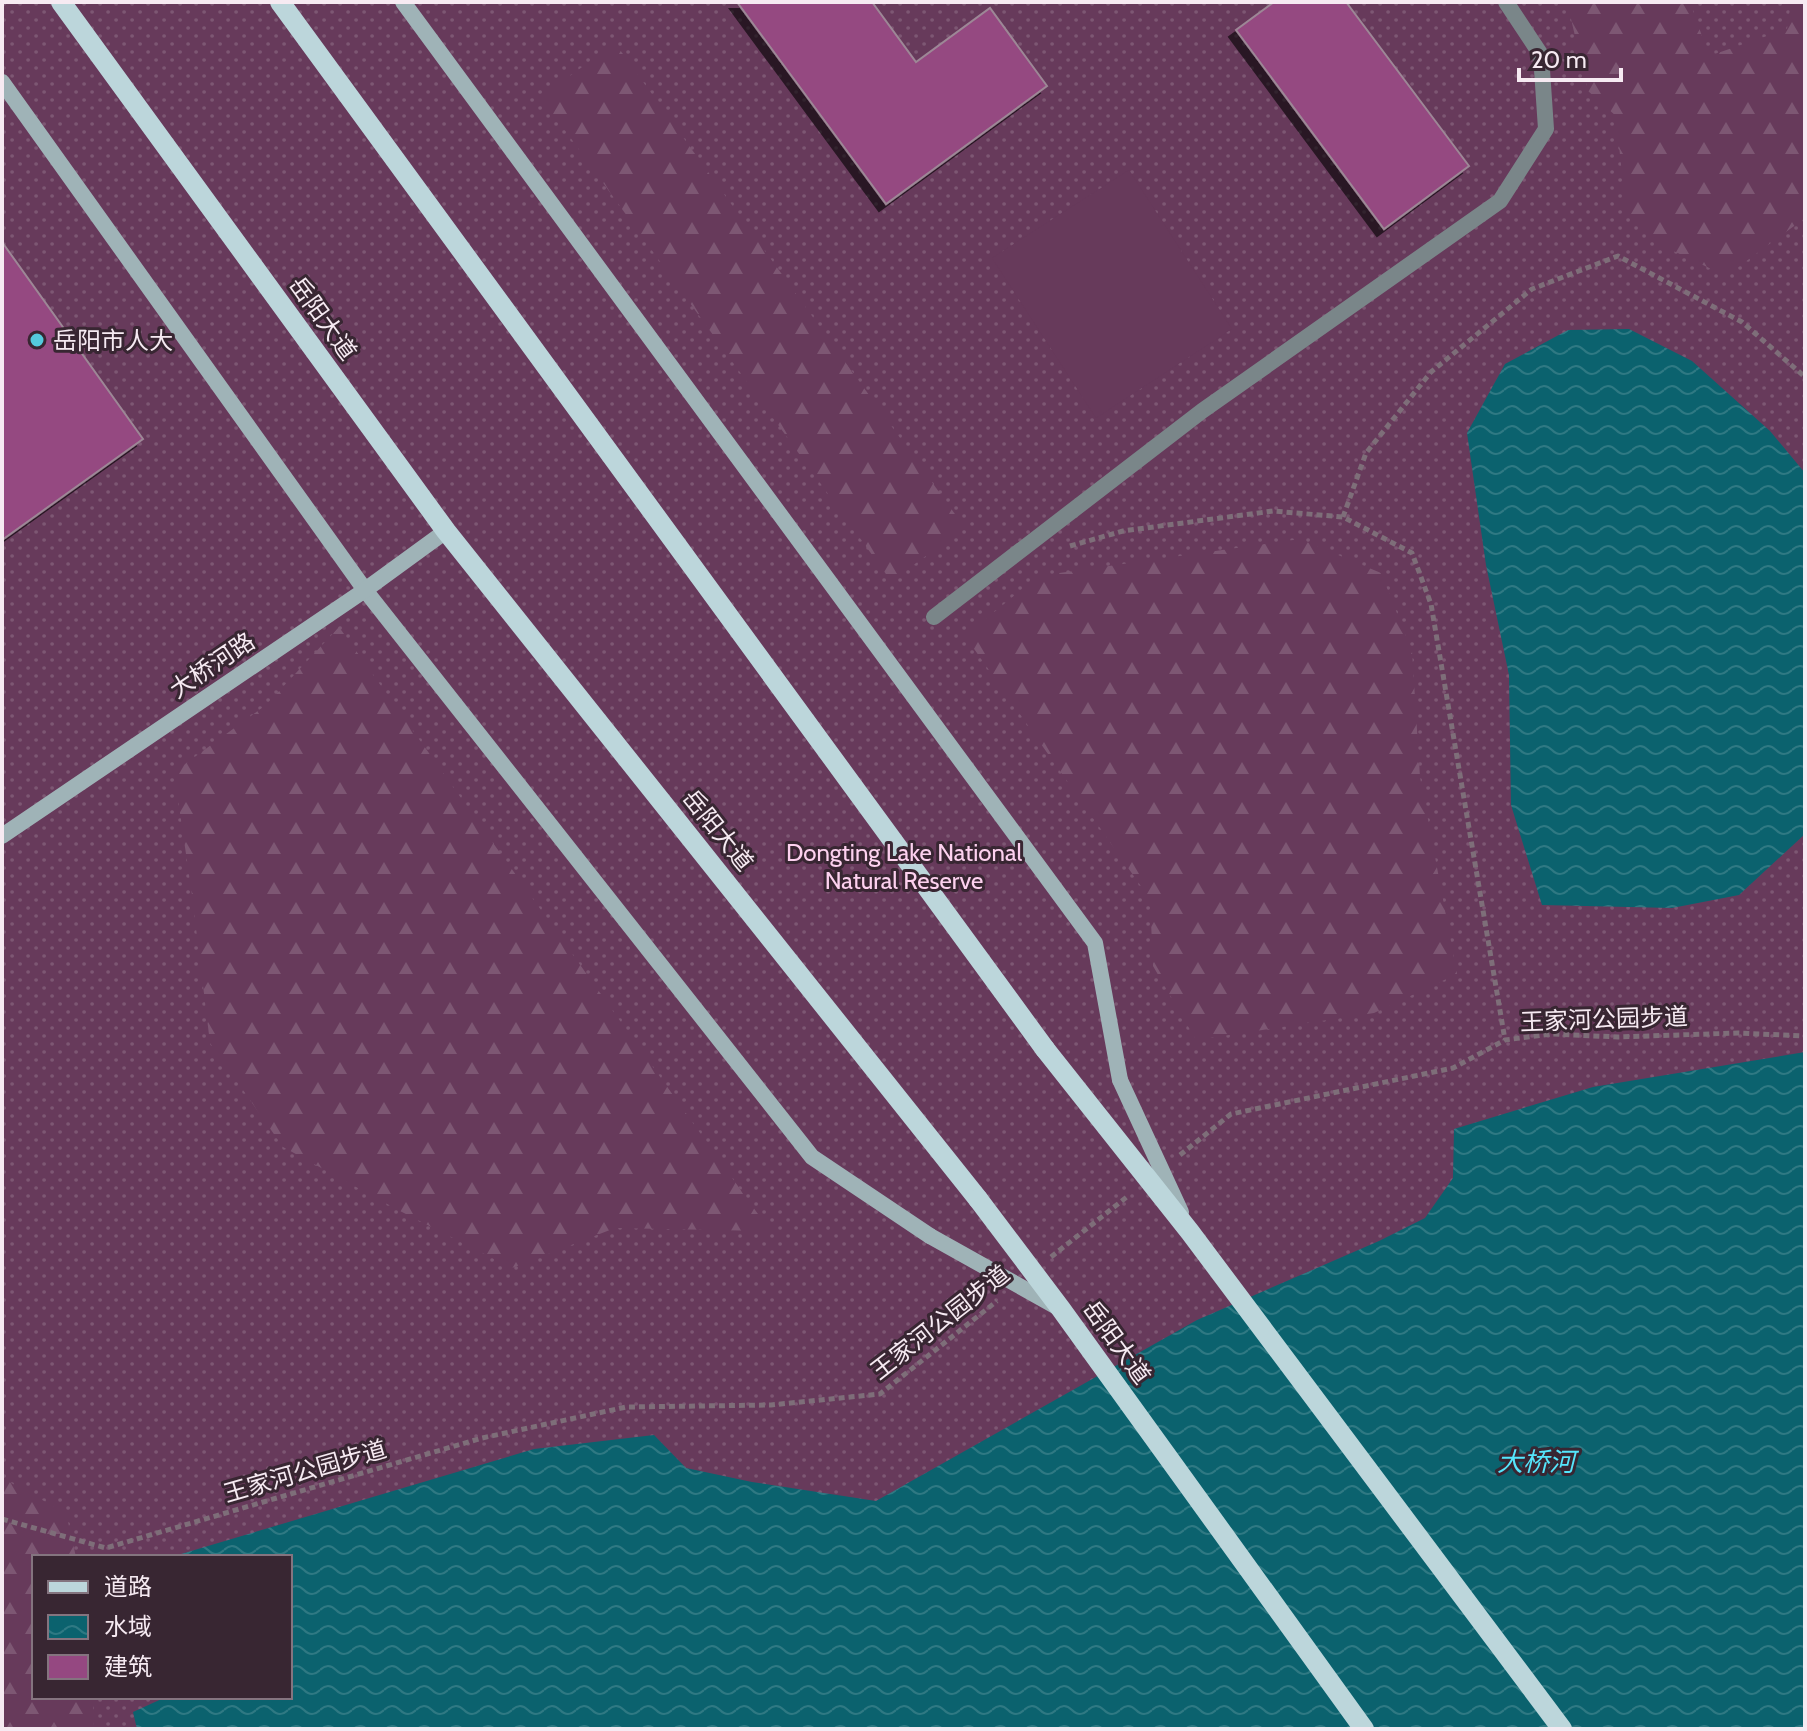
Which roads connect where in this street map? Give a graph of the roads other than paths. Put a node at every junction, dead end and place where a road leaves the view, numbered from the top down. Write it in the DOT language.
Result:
graph roads {
  1 [pos="61,2"];
  2 [pos="280,2"];
  3 [pos="403,2"];
  4 [pos="1506,2"];
  5 [pos="2,82"];
  6 [pos="446,531"];
  7 [pos="365,590"];
  8 [pos="934,617"];
  9 [pos="2,836"];
  10 [pos="1190,1232"];
  11 [pos="1061,1309"];
  12 [pos="1364,1729"];
  13 [pos="1562,1729"];
  1 -- 6 [label="main road, 岳阳大道"];
  2 -- 10 [label="main road, bridge"];
  3 -- 10 [label="main road, bridge"];
  4 -- 8 [label="street"];
  5 -- 7 [label="main road"];
  6 -- 7 [label="main road, 大桥河路"];
  6 -- 11 [label="main road, 岳阳大道, bridge"];
  7 -- 9 [label="main road, 大桥河路"];
  7 -- 11 [label="main road, bridge"];
  10 -- 13 [label="main road, bridge"];
  11 -- 12 [label="main road, 岳阳大道, bridge"];
}
